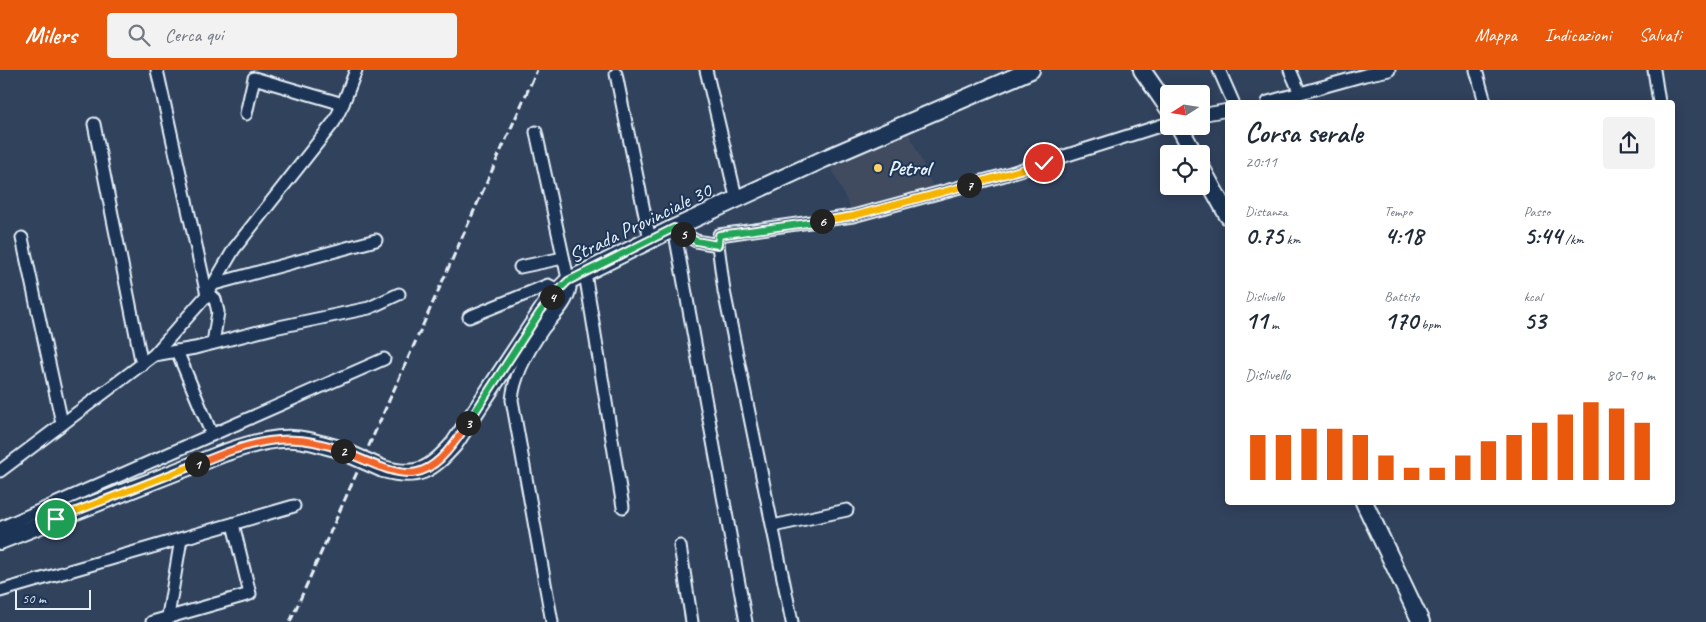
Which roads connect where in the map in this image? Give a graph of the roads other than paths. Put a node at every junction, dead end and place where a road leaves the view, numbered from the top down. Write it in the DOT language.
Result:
graph roads {
  1 [pos="157,70"];
  2 [pos="356,70"];
  3 [pos="706,70"];
  4 [pos="1031,70"];
  5 [pos="1142,70"];
  6 [pos="1219,70"];
  7 [pos="1290,70"];
  8 [pos="1389,70"];
  9 [pos="1476,70"];
  10 [pos="1654,70"];
  11 [pos="1364,73"];
  12 [pos="616,74"];
  13 [pos="1300,93"];
  14 [pos="1160,96"];
  15 [pos="1232,100"];
  16 [pos="1275,100"];
  17 [pos="1484,100"];
  18 [pos="1659,100"];
  19 [pos="343,104"];
  20 [pos="1225,111"];
  21 [pos="1210,113"];
  22 [pos="246,114"];
  23 [pos="94,124"];
  24 [pos="1160,126"];
  25 [pos="536,132"];
  26 [pos="1210,183"];
  27 [pos="737,201"];
  28 [pos="1225,211"];
  29 [pos="674,228"];
  30 [pos="22,238"];
  31 [pos="376,240"];
  32 [pos="650,240"];
  33 [pos="718,245"];
  34 [pos="564,258"];
  35 [pos="520,267"];
  36 [pos="585,273"];
  37 [pos="214,284"];
  38 [pos="563,286"];
  39 [pos="399,294"];
  40 [pos="207,295"];
  41 [pos="470,317"];
  42 [pos="213,343"];
  43 [pos="177,351"];
  44 [pos="154,355"];
  45 [pos="384,359"];
  46 [pos="142,365"];
  47 [pos="62,423"];
  48 [pos="212,435"];
  49 [pos="0,471"];
  50 [pos="1365,505"];
  51 [pos="294,506"];
  52 [pos="623,507"];
  53 [pos="847,510"];
  54 [pos="233,524"];
  55 [pos="774,526"];
  56 [pos="0,528"];
  57 [pos="182,539"];
  58 [pos="0,541"];
  59 [pos="680,546"];
  60 [pos="0,591"];
  61 [pos="168,620"];
  62 [pos="152,622"];
  63 [pos="552,622"];
  64 [pos="692,622"];
  65 [pos="746,622"];
  66 [pos="792,622"];
  67 [pos="1421,622"];
  1 -- 40 [label="street"];
  2 -- 19 [label="street"];
  3 -- 27 [label="street"];
  4 -- 27 [label="street, Strada Provinciale 30"];
  5 -- 14 [label="street"];
  6 -- 15 [label="street"];
  7 -- 13 [label="street"];
  8 -- 11 [label="street"];
  9 -- 17 [label="street"];
  10 -- 18 [label="street"];
  11 -- 13 [label="street"];
  12 -- 32 [label="street"];
  13 -- 16 [label="street"];
  19 -- 22 [label="street"];
  19 -- 37 [label="street"];
  20 -- 21 [label="street"];
  23 -- 46 [label="street"];
  24 -- 33 [label="street"];
  25 -- 34 [label="street"];
  26 -- 28 [label="street"];
  27 -- 29 [label="street, Strada Provinciale 30"];
  29 -- 32 [label="street, Strada Provinciale 30"];
  29 -- 33 [label="street"];
  29 -- 65 [label="street"];
  30 -- 47 [label="street"];
  31 -- 37 [label="street"];
  32 -- 36 [label="street, Strada Provinciale 30"];
  33 -- 55 [label="street"];
  34 -- 35 [label="street"];
  34 -- 38 [label="street"];
  36 -- 38 [label="street, Strada Provinciale 30"];
  36 -- 52 [label="street"];
  37 -- 40 [label="street"];
  38 -- 41 [label="street"];
  38 -- 58 [label="street, Strada Provinciale 30, bridge"];
  38 -- 63 [label="street"];
  39 -- 42 [label="street"];
  40 -- 42 [label="street"];
  40 -- 44 [label="street"];
  42 -- 43 [label="street"];
  43 -- 44 [label="street"];
  43 -- 48 [label="street"];
  44 -- 46 [label="street"];
  45 -- 48 [label="street"];
  46 -- 47 [label="street"];
  47 -- 49 [label="street"];
  48 -- 56 [label="street"];
  50 -- 67 [label="street"];
  51 -- 54 [label="street"];
  53 -- 55 [label="street"];
  54 -- 57 [label="street"];
  54 -- 61 [label="street"];
  55 -- 66 [label="street"];
  57 -- 60 [label="street"];
  57 -- 61 [label="street"];
  59 -- 64 [label="street"];
  61 -- 62 [label="street"];
}
